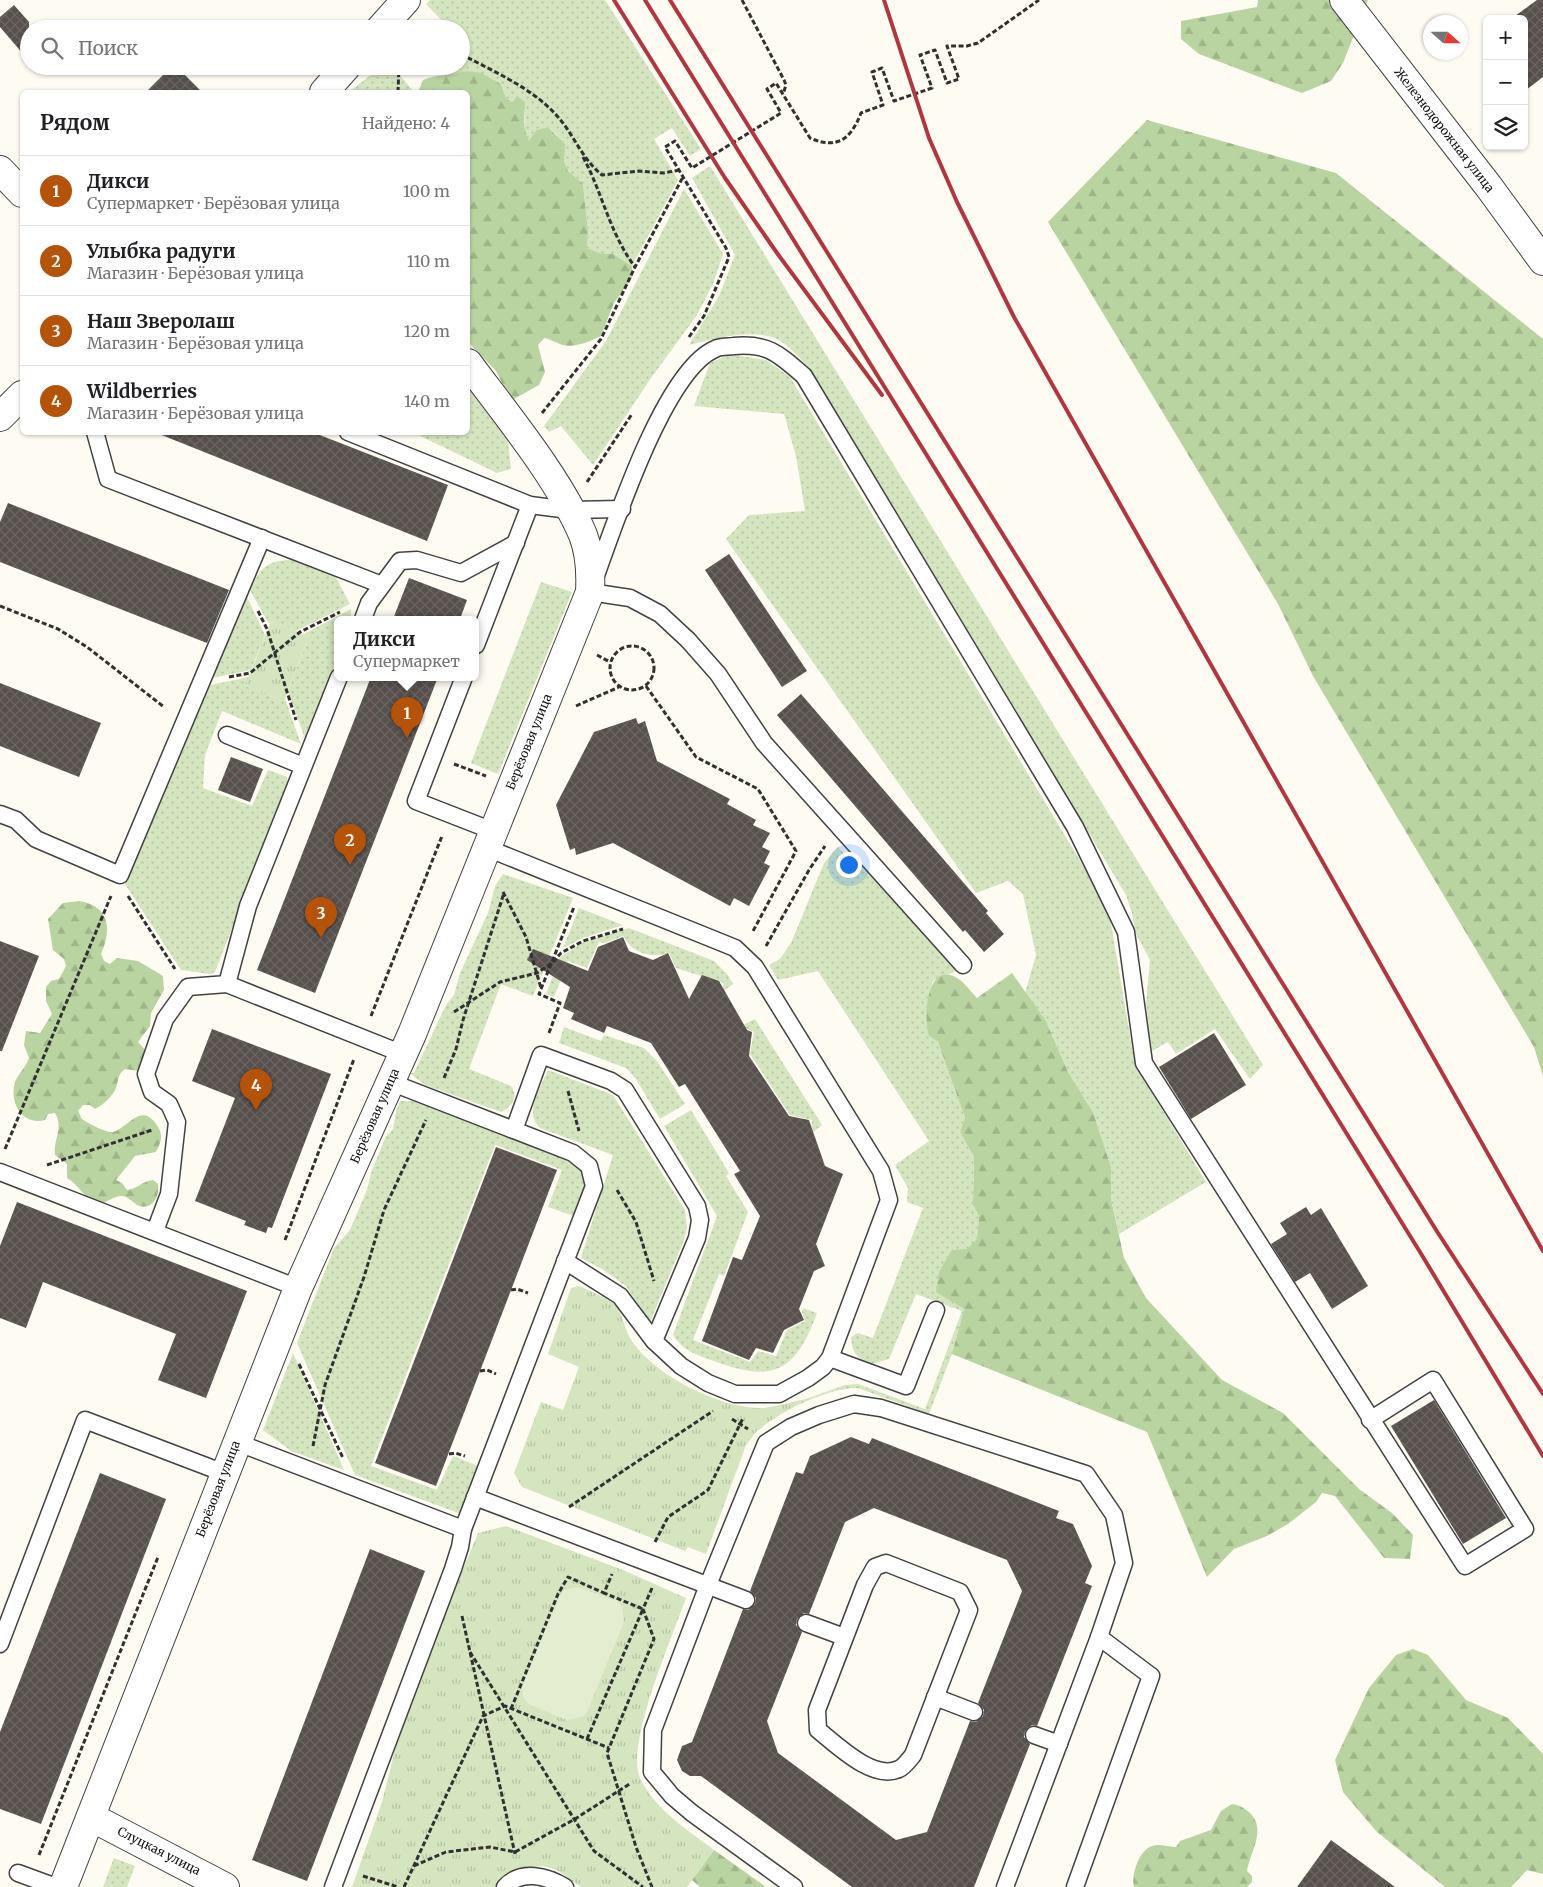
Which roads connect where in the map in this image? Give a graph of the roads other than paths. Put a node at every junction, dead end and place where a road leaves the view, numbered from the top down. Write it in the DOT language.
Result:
graph roads {
  1 [pos="406,0"];
  2 [pos="1344,0"];
  3 [pos="388,20"];
  4 [pos="339,75"];
  5 [pos="326,90"];
  6 [pos="0,170"];
  7 [pos="20,191"];
  8 [pos="1543,261"];
  9 [pos="470,366"];
  10 [pos="20,397"];
  11 [pos="0,417"];
  12 [pos="96,435"];
  13 [pos="356,435"];
  14 [pos="530,504"];
  15 [pos="622,509"];
  16 [pos="569,510"];
  17 [pos="262,538"];
  18 [pos="516,542"];
  19 [pos="382,585"];
  20 [pos="590,592"];
  21 [pos="363,616"];
  22 [pos="479,637"];
  23 [pos="337,681"];
  24 [pos="462,681"];
  25 [pos="227,735"];
  26 [pos="306,760"];
  27 [pos="0,814"];
  28 [pos="494,845"];
  29 [pos="963,965"];
  30 [pos="227,984"];
  31 [pos="403,1054"];
  32 [pos="390,1082"];
  33 [pos="514,1130"];
  34 [pos="6,1174"];
  35 [pos="155,1231"];
  36 [pos="565,1261"];
  37 [pos="298,1288"];
  38 [pos="936,1310"];
  39 [pos="654,1341"];
  40 [pos="830,1358"];
  41 [pos="1370,1420"];
  42 [pos="236,1442"];
  43 [pos="224,1473"];
  44 [pos="476,1496"];
  45 [pos="463,1528"];
  46 [pos="708,1584"];
  47 [pos="746,1600"];
  48 [pos="806,1623"];
  49 [pos="844,1637"];
  50 [pos="1099,1638"];
  51 [pos="0,1644"];
  52 [pos="935,1697"];
  53 [pos="974,1712"];
  54 [pos="1034,1735"];
  55 [pos="1059,1744"];
  56 [pos="91,1817"];
  57 [pos="18,1873"];
  58 [pos="56,1887"];
  59 [pos="63,1887"];
  60 [pos="225,1887"];
  61 [pos="333,1887"];
  62 [pos="505,1887"];
  63 [pos="565,1887"];
  64 [pos="794,1887"];
  65 [pos="1005,1887"];
  66 [pos="1075,1887"];
  1 -- 3 [label="street"];
  2 -- 8 [label="street, Железнодорожная улица"];
  4 -- 5 [label="street"];
  6 -- 7 [label="street"];
  9 -- 16 [label="street, Берёзовая улица"];
  10 -- 11 [label="street"];
  12 -- 17 [label="lane"];
  13 -- 14 [label="lane"];
  14 -- 16 [label="lane"];
  14 -- 18 [label="lane"];
  15 -- 16 [label="lane"];
  15 -- 20 [label="lane"];
  15 -- 41 [label="lane"];
  16 -- 20 [label="street, Берёзовая улица"];
  17 -- 19 [label="lane"];
  17 -- 27 [label="lane"];
  18 -- 19 [label="lane"];
  18 -- 22 [label="lane"];
  19 -- 21 [label="lane"];
  20 -- 28 [label="street, Берёзовая улица"];
  20 -- 29 [label="lane"];
  23 -- 26 [label="lane"];
  24 -- 28 [label="lane"];
  25 -- 26 [label="lane"];
  26 -- 30 [label="lane"];
  28 -- 31 [label="street, Берёзовая улица"];
  28 -- 40 [label="lane"];
  30 -- 31 [label="lane"];
  30 -- 35 [label="lane"];
  31 -- 32 [label="street, Берёзовая улица"];
  32 -- 33 [label="lane"];
  32 -- 37 [label="street, Берёзовая улица"];
  33 -- 36 [label="lane"];
  33 -- 39 [label="lane"];
  34 -- 35 [label="lane"];
  35 -- 37 [label="lane"];
  36 -- 39 [label="lane"];
  36 -- 44 [label="lane"];
  37 -- 42 [label="street, Берёзовая улица"];
  38 -- 40 [label="lane"];
  39 -- 40 [label="lane"];
  41 -- 41 [label="lane"];
  42 -- 43 [label="street, Берёзовая улица"];
  42 -- 45 [label="lane"];
  43 -- 51 [label="lane"];
  43 -- 56 [label="street, Берёзовая улица"];
  44 -- 45 [label="lane"];
  44 -- 46 [label="lane"];
  45 -- 61 [label="lane"];
  46 -- 47 [label="lane"];
  46 -- 50 [label="lane"];
  46 -- 64 [label="lane"];
  48 -- 49 [label="lane"];
  49 -- 52 [label="lane"];
  49 -- 52 [label="lane"];
  50 -- 55 [label="lane"];
  50 -- 66 [label="lane"];
  52 -- 53 [label="lane"];
  54 -- 55 [label="lane"];
  55 -- 65 [label="lane"];
  56 -- 59 [label="street, Берёзовая улица"];
  56 -- 60 [label="street, Слуцкая улица"];
  57 -- 58 [label="lane"];
  62 -- 63 [label="lane"];
}
